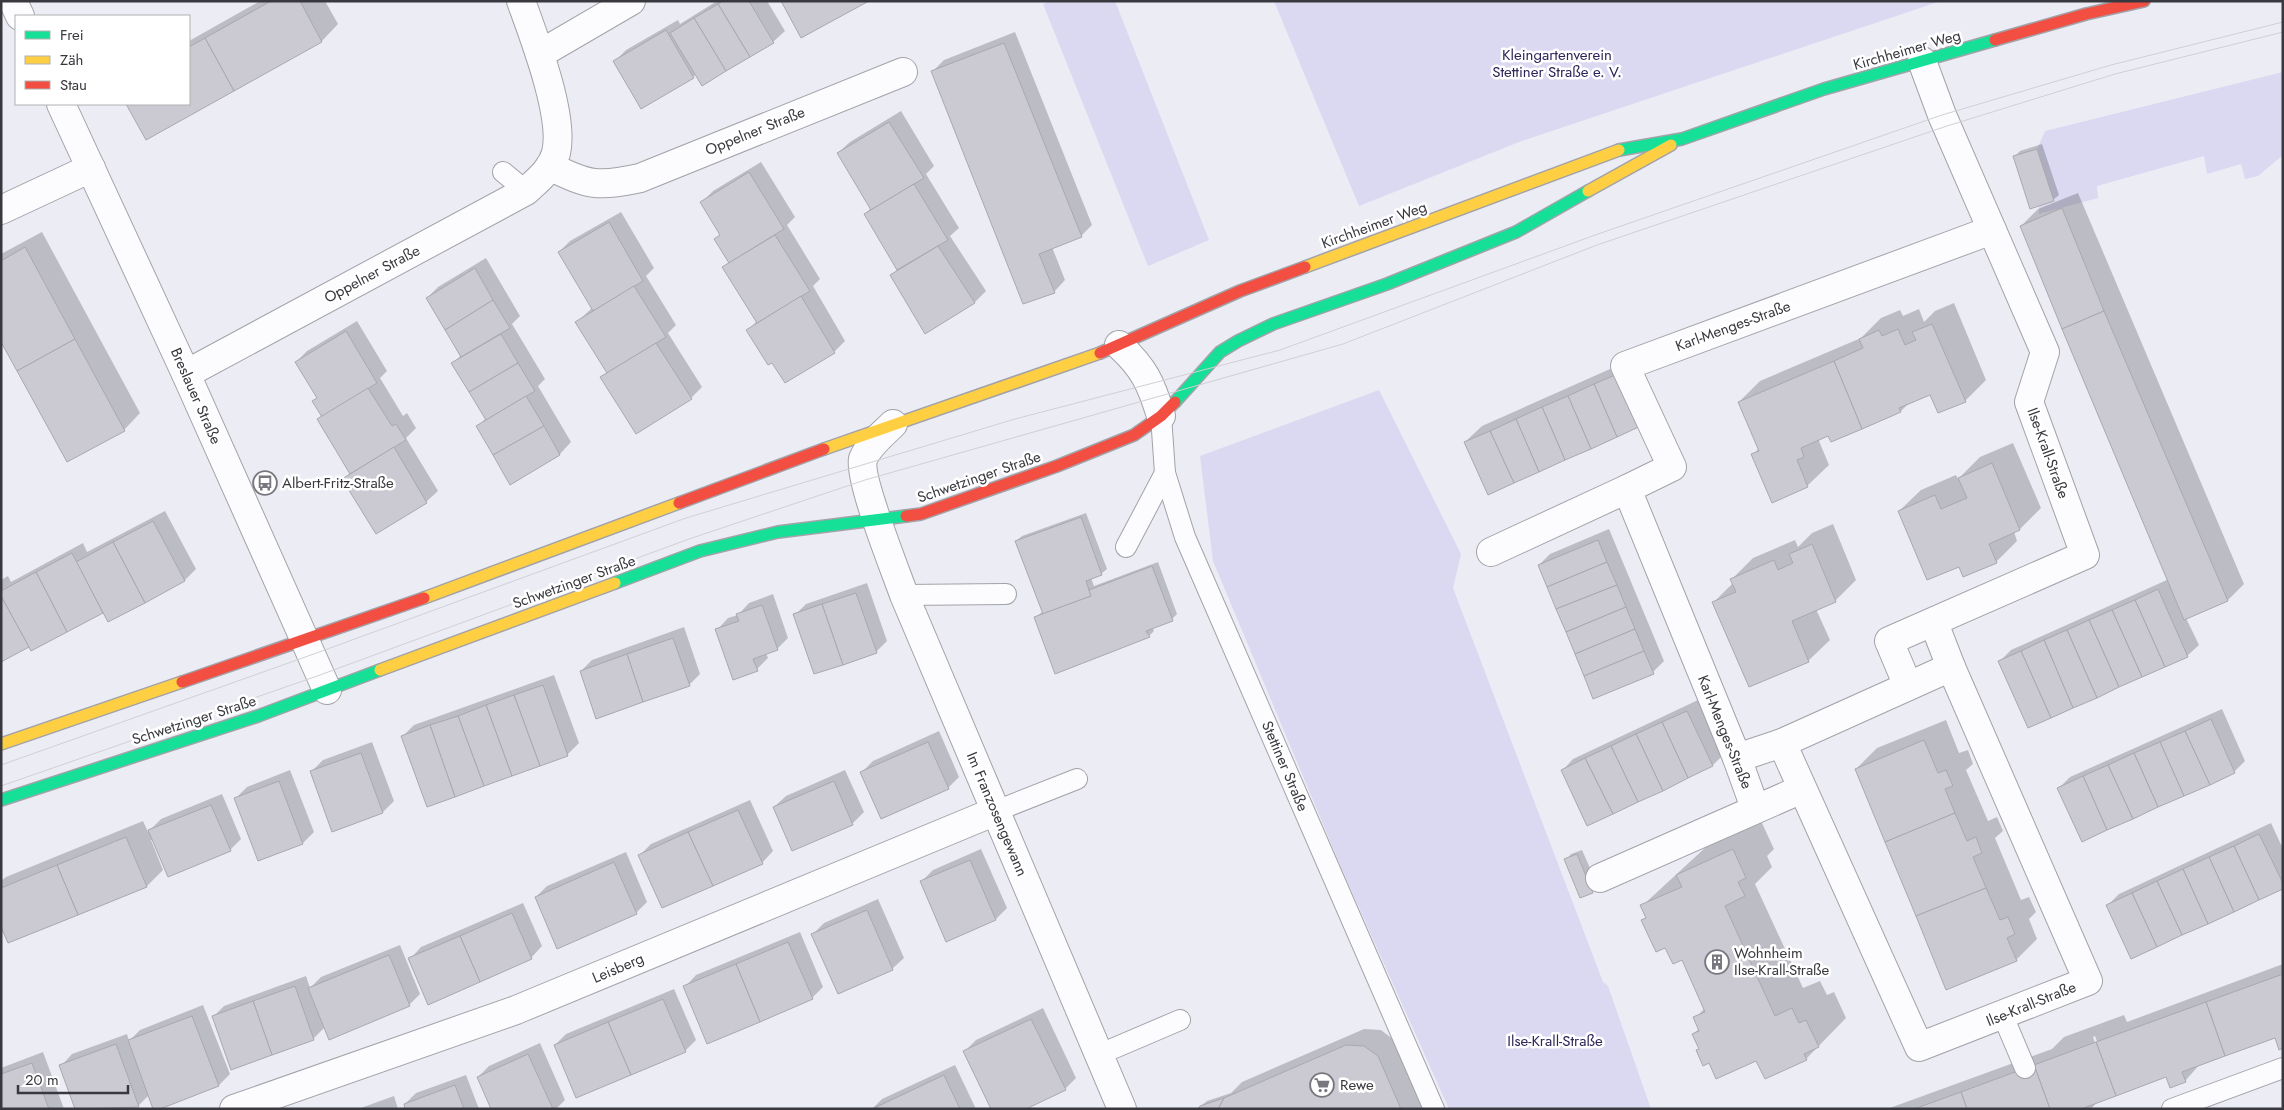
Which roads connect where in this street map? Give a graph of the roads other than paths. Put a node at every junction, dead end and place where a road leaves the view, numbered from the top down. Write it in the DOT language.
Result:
graph roads {
  1 [pos="13,1"];
  2 [pos="521,1"];
  3 [pos="631,1"];
  4 [pos="2144,1"];
  5 [pos="2083,8"];
  6 [pos="20,15"];
  7 [pos="540,54"];
  8 [pos="1922,61"];
  9 [pos="903,72"];
  10 [pos="60,105"];
  11 [pos="1682,138"];
  12 [pos="550,166"];
  13 [pos="91,168"];
  14 [pos="503,172"];
  15 [pos="526,191"];
  16 [pos="1,210"];
  17 [pos="1992,230"];
  18 [pos="1119,345"];
  19 [pos="186,374"];
  20 [pos="1161,416"];
  21 [pos="893,424"];
  22 [pos="1165,473"];
  23 [pos="1627,489"];
  24 [pos="876,518"];
  25 [pos="1126,547"];
  26 [pos="1491,552"];
  27 [pos="1006,594"];
  28 [pos="904,595"];
  29 [pos="1934,622"];
  30 [pos="305,641"];
  31 [pos="1951,667"];
  32 [pos="1908,686"];
  33 [pos="327,690"];
  34 [pos="1782,742"];
  35 [pos="1,744"];
  36 [pos="1737,758"];
  37 [pos="1077,779"];
  38 [pos="1802,789"];
  39 [pos="1,800"];
  40 [pos="1755,808"];
  41 [pos="996,811"];
  42 [pos="1600,878"];
  43 [pos="2003,1016"];
  44 [pos="1180,1020"];
  45 [pos="1098,1055"];
  46 [pos="2025,1068"];
  47 [pos="2283,1068"];
  48 [pos="234,1109"];
  49 [pos="1122,1109"];
  50 [pos="1434,1109"];
  51 [pos="2172,1109"];
  1 -- 6 [label="street"];
  2 -- 7 [label="street, Oppelner Straße"];
  3 -- 7 [label="street"];
  4 -- 5 [label="street, Kirchheimer Weg"];
  5 -- 8 [label="street, Kirchheimer Weg"];
  7 -- 12 [label="street, Oppelner Straße"];
  8 -- 11 [label="street, Kirchheimer Weg"];
  8 -- 17 [label="street, Ilse-Krall-Straße"];
  9 -- 12 [label="street, Oppelner Straße"];
  10 -- 13 [label="street, Breslauer Straße"];
  11 -- 18 [label="street, Kirchheimer Weg"];
  11 -- 20 [label="street, Kirchheimer Weg"];
  12 -- 15 [label="street, Oppelner Straße"];
  13 -- 16 [label="street"];
  13 -- 19 [label="street, Breslauer Straße"];
  14 -- 15 [label="lane"];
  15 -- 19 [label="street, Oppelner Straße"];
  17 -- 23 [label="street, Karl-Menges-Straße"];
  17 -- 29 [label="street, Ilse-Krall-Straße"];
  18 -- 20 [label="street"];
  18 -- 21 [label="street, Kirchheimer Weg"];
  19 -- 30 [label="street, Breslauer Straße"];
  20 -- 22 [label="lane, Stettiner Straße"];
  20 -- 24 [label="street, Schwetzinger Straße"];
  21 -- 24 [label="street, Im Franzosengewann"];
  21 -- 30 [label="street"];
  22 -- 25 [label="lane"];
  22 -- 50 [label="lane, Stettiner Straße"];
  23 -- 26 [label="street, Karl-Menges-Straße"];
  23 -- 36 [label="street, Karl-Menges-Straße"];
  24 -- 28 [label="street, Im Franzosengewann"];
  24 -- 33 [label="street, Schwetzinger Straße"];
  27 -- 28 [label="lane"];
  28 -- 41 [label="street, Im Franzosengewann"];
  29 -- 31 [label="street, Ilse-Krall-Straße"];
  29 -- 32 [label="street, Ilse-Krall-Straße"];
  30 -- 33 [label="street, Breslauer Straße"];
  30 -- 35 [label="street"];
  31 -- 32 [label="street"];
  31 -- 43 [label="street, Ilse-Krall-Straße"];
  32 -- 34 [label="street"];
  33 -- 39 [label="street, Schwetzinger Straße"];
  34 -- 36 [label="street"];
  34 -- 38 [label="street, Ilse-Krall-Straße"];
  36 -- 40 [label="street, Karl-Menges-Straße"];
  37 -- 41 [label="lane"];
  38 -- 40 [label="street"];
  38 -- 43 [label="street, Ilse-Krall-Straße"];
  40 -- 42 [label="street"];
  41 -- 45 [label="street, Im Franzosengewann"];
  41 -- 48 [label="street, Leisberg"];
  43 -- 46 [label="lane"];
  44 -- 45 [label="lane"];
  45 -- 49 [label="street, Im Franzosengewann"];
  47 -- 51 [label="lane"];
}
